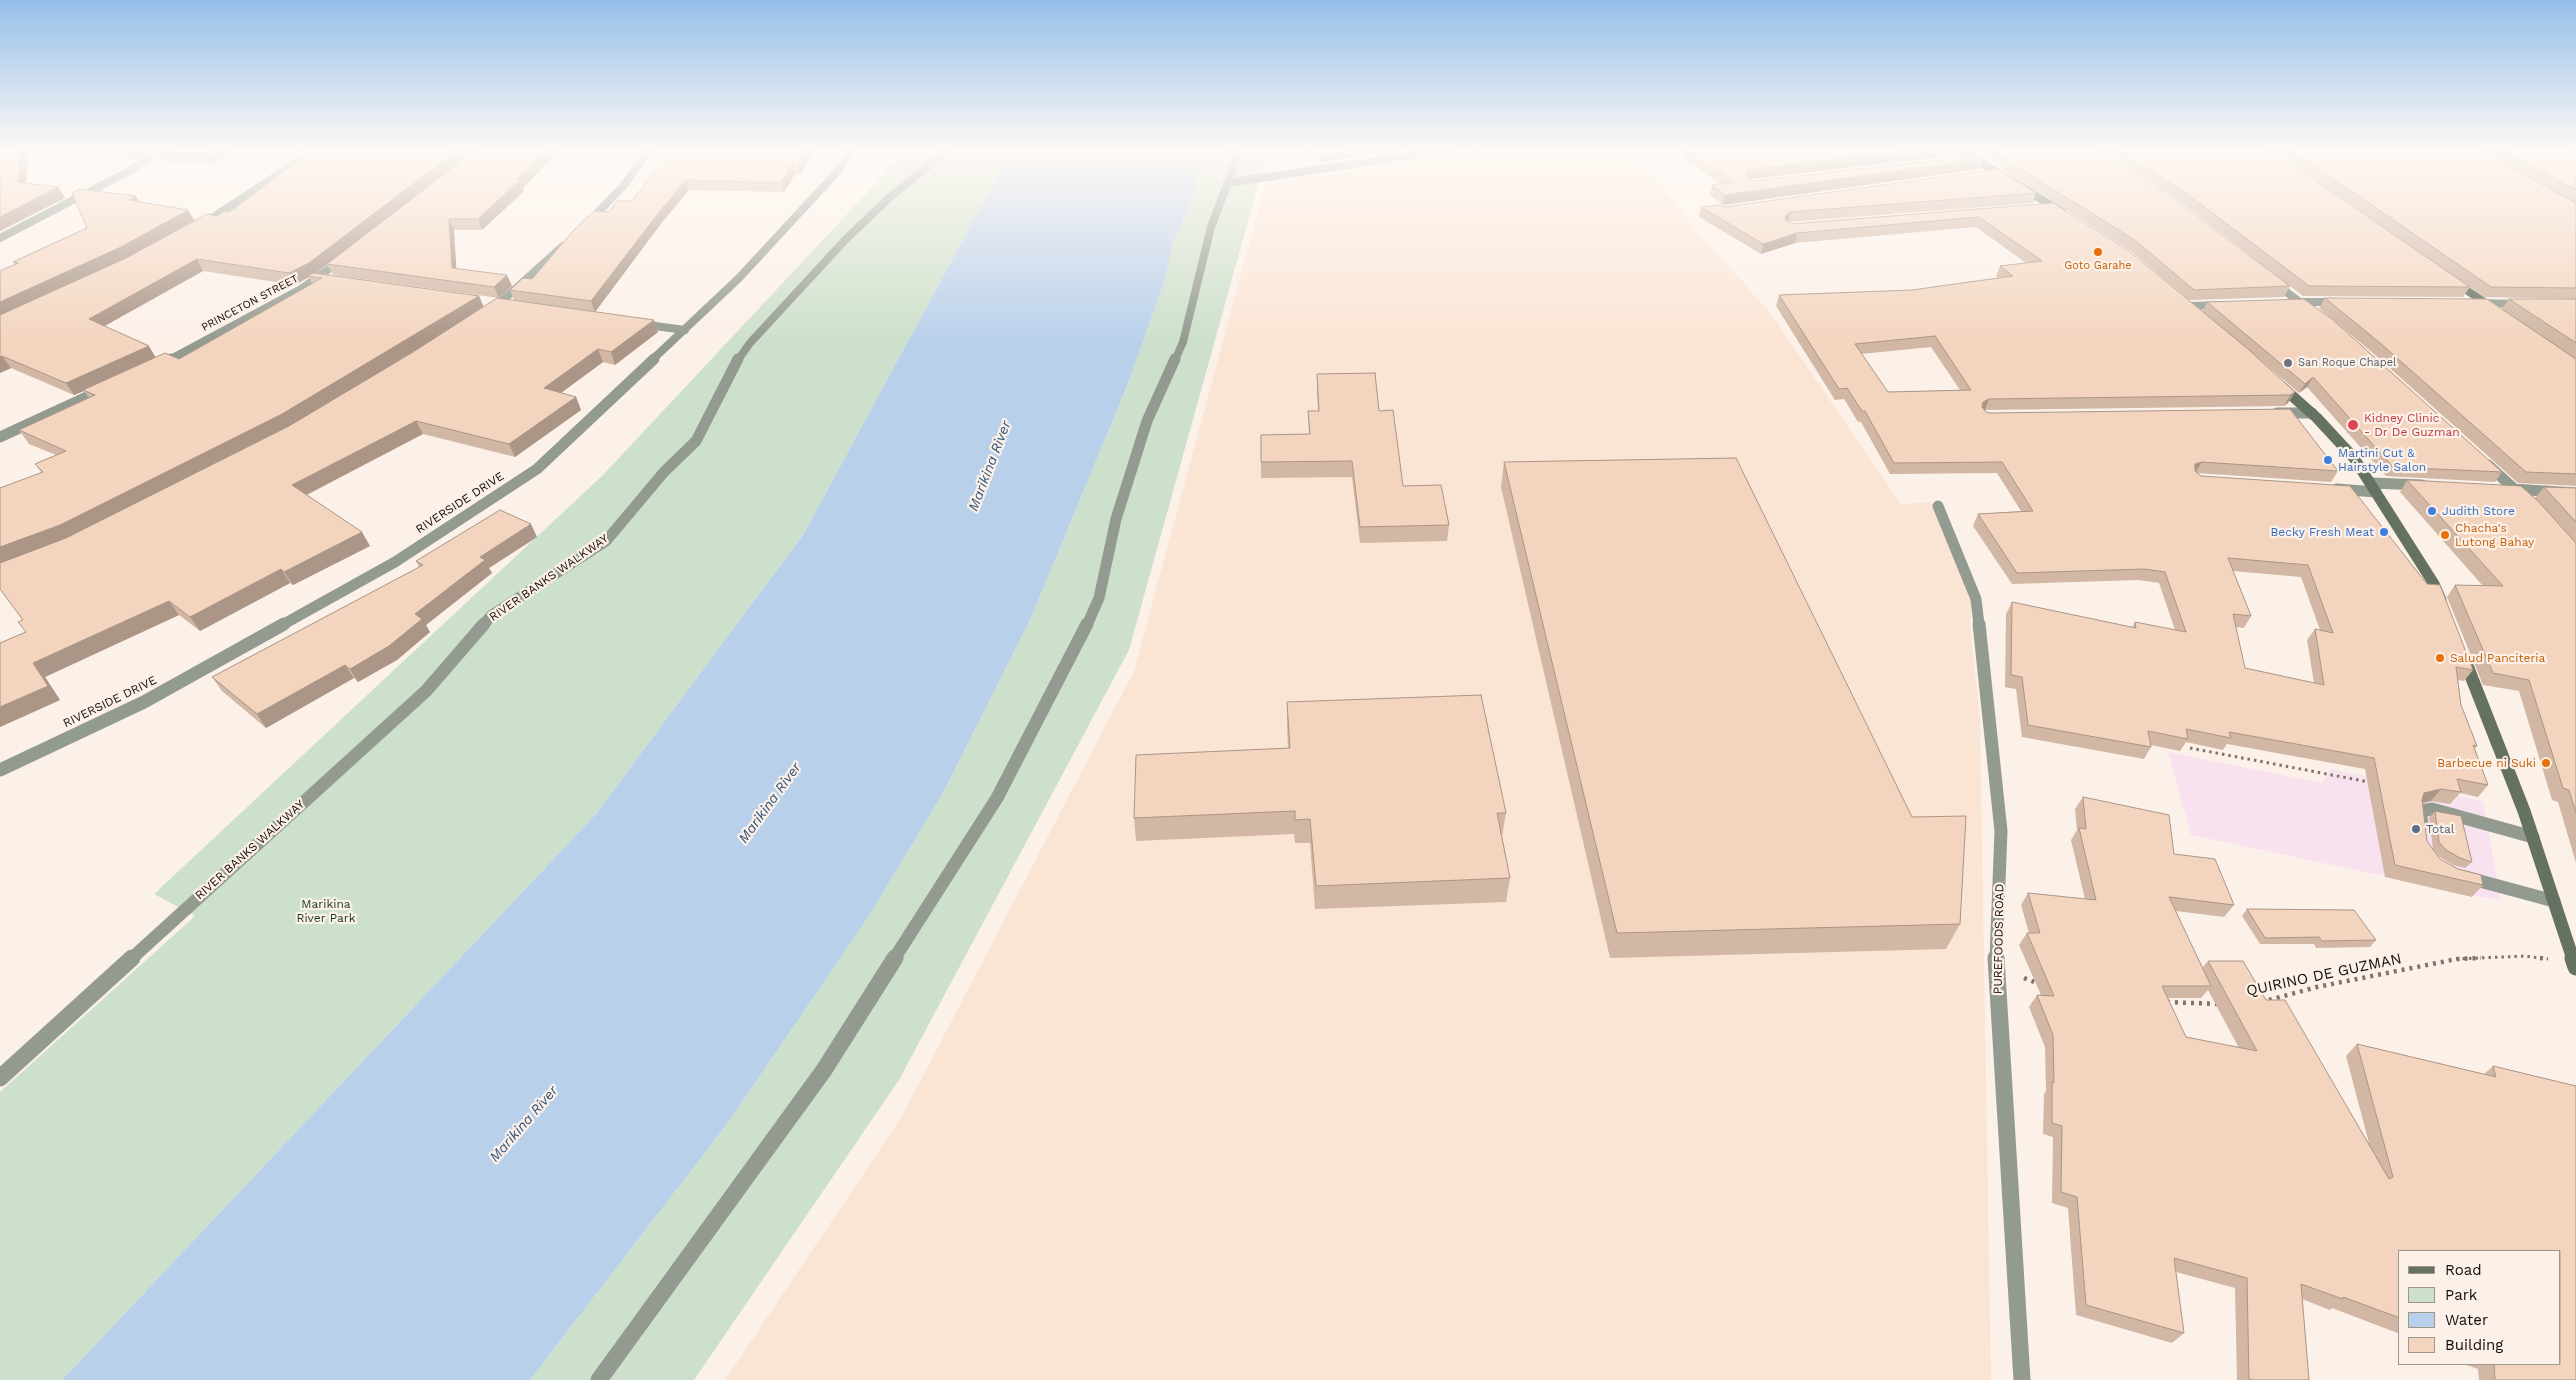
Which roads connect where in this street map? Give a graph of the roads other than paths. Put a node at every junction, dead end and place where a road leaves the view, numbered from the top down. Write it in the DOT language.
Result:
graph roads {
  1 [pos="48,213"];
  2 [pos="218,213"];
  3 [pos="596,213"];
  4 [pos="799,213"];
  5 [pos="873,213"];
  6 [pos="1216,213"];
  7 [pos="2064,213"];
  8 [pos="2070,218"];
  9 [pos="582,228"];
  10 [pos="192,230"];
  11 [pos="0,238"];
  12 [pos="568,241"];
  13 [pos="348,255"];
  14 [pos="2261,272"];
  15 [pos="2441,273"];
  16 [pos="481,302"];
  17 [pos="2301,302"];
  18 [pos="2349,302"];
  19 [pos="2285,303"];
  20 [pos="2466,303"];
  21 [pos="2486,303"];
  22 [pos="2531,304"];
  23 [pos="505,305"];
  24 [pos="2228,305"];
  25 [pos="2316,313"];
  26 [pos="2501,314"];
  27 [pos="483,315"];
  28 [pos="2203,318"];
  29 [pos="626,322"];
  30 [pos="685,330"];
  31 [pos="149,369"];
  32 [pos="2275,380"];
  33 [pos="114,385"];
  34 [pos="2312,413"];
  35 [pos="2264,414"];
  36 [pos="0,437"];
  37 [pos="2482,460"];
  38 [pos="2434,486"];
  39 [pos="2327,488"];
  40 [pos="2374,488"];
  41 [pos="2493,488"];
  42 [pos="2514,489"];
  43 [pos="2576,493"];
  44 [pos="2528,501"];
  45 [pos="1938,506"];
  46 [pos="2445,612"];
  47 [pos="2459,648"];
  48 [pos="0,770"];
  49 [pos="2423,835"];
  50 [pos="2533,837"];
  51 [pos="2450,873"];
  52 [pos="2554,901"];
  53 [pos="2575,964"];
  54 [pos="0,1078"];
  55 [pos="599,1380"];
  56 [pos="2022,1380"];
  1 -- 11 [label="street"];
  2 -- 10 [label="street"];
  3 -- 9 [label="street"];
  4 -- 30 [label="street, RIVERSIDE DRIVE"];
  5 -- 54 [label="street, RIVER BANKS WALKWAY"];
  6 -- 55 [label="street"];
  7 -- 8 [label="street"];
  12 -- 23 [label="street"];
  13 -- 31 [label="street, PRINCETON STREET"];
  14 -- 17 [label="street"];
  15 -- 21 [label="street"];
  16 -- 23 [label="street"];
  17 -- 18 [label="street"];
  17 -- 19 [label="street"];
  17 -- 25 [label="street"];
  20 -- 21 [label="street"];
  21 -- 22 [label="street"];
  21 -- 26 [label="street"];
  23 -- 27 [label="street"];
  24 -- 28 [label="street"];
  29 -- 30 [label="street"];
  30 -- 48 [label="street, RIVERSIDE DRIVE"];
  32 -- 34 [label="street"];
  33 -- 36 [label="street"];
  34 -- 35 [label="street"];
  34 -- 40 [label="street"];
  37 -- 42 [label="street"];
  38 -- 40 [label="street"];
  39 -- 40 [label="street"];
  40 -- 46 [label="street"];
  41 -- 42 [label="street"];
  42 -- 43 [label="street"];
  42 -- 44 [label="street"];
  45 -- 56 [label="street, PUREFOODS ROAD"];
  47 -- 50 [label="street"];
  49 -- 50 [label="street"];
  50 -- 52 [label="street"];
  51 -- 52 [label="street"];
  52 -- 53 [label="street"];
}
